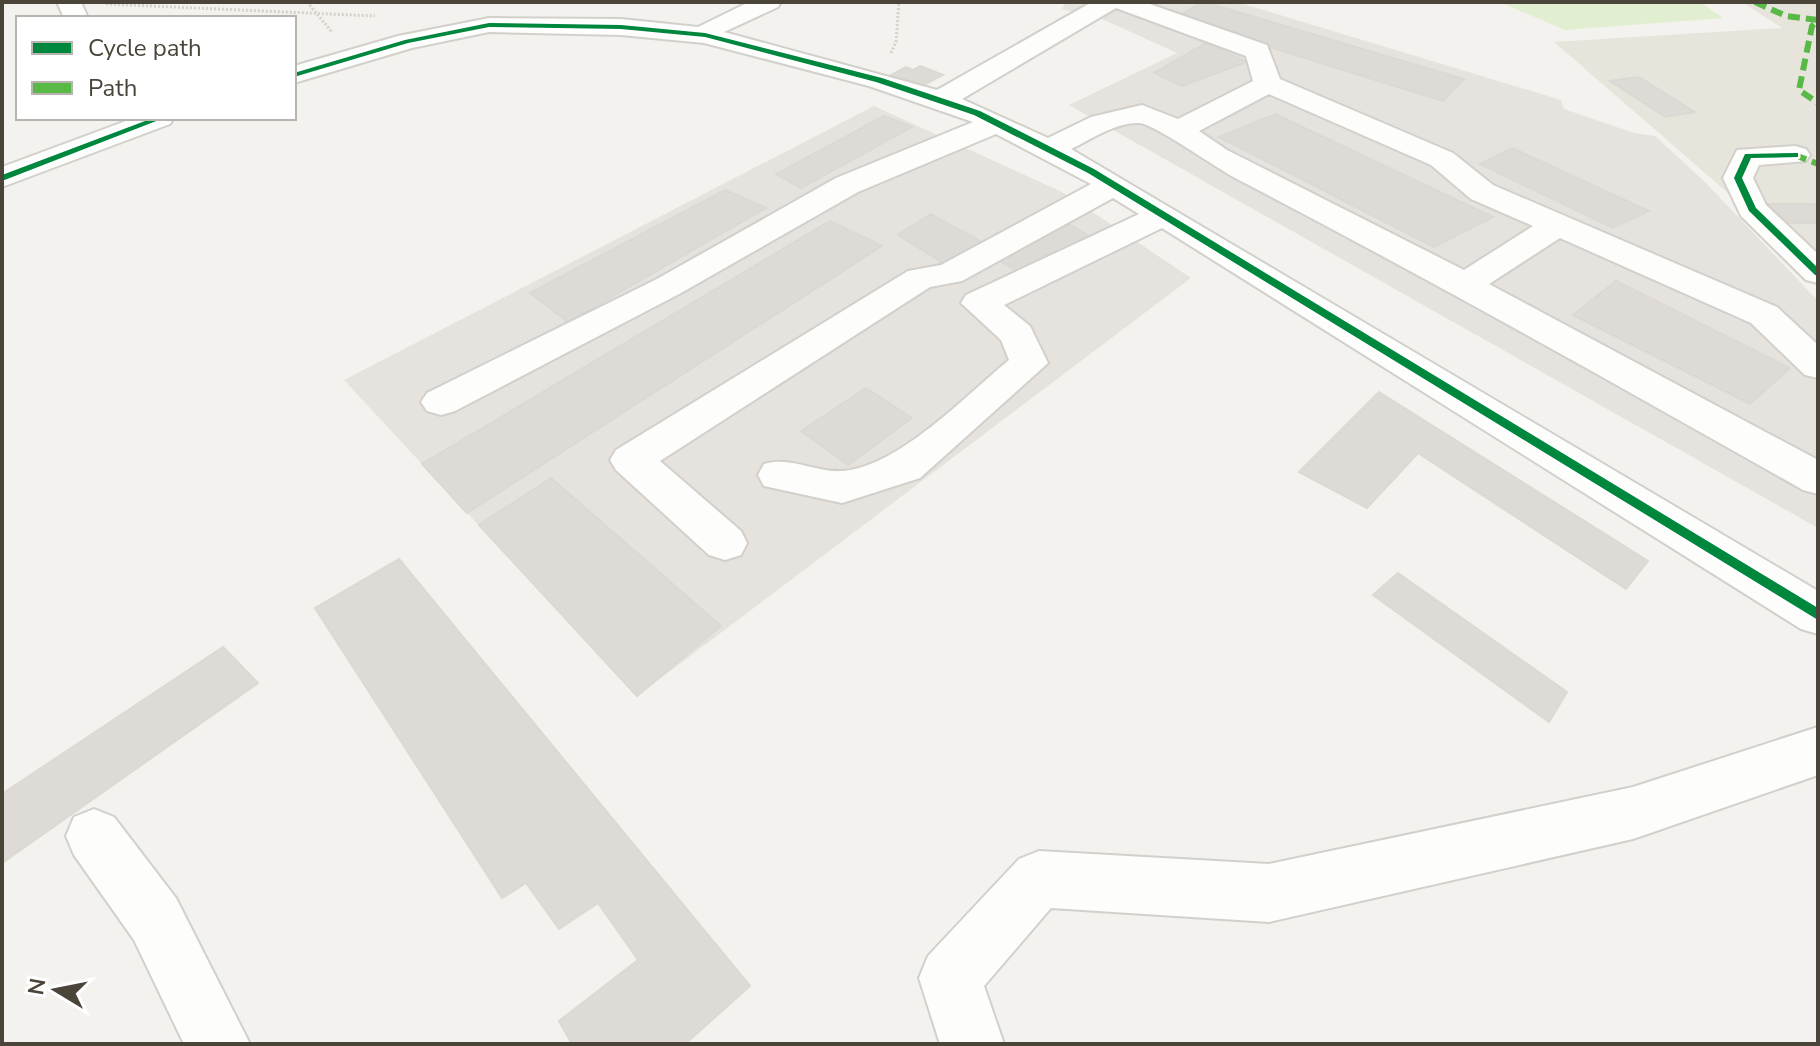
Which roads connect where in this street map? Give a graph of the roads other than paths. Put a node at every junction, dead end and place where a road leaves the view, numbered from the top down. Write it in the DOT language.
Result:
graph roads {
  1 [pos="769,2"];
  2 [pos="1109,2"];
  3 [pos="1121,2"];
  4 [pos="705,35"];
  5 [pos="296,74"];
  6 [pos="1268,84"];
  7 [pos="940,100"];
  8 [pos="144,120"];
  9 [pos="997,123"];
  10 [pos="1179,130"];
  11 [pos="1048,149"];
  12 [pos="1795,155"];
  13 [pos="2,178"];
  14 [pos="1113,185"];
  15 [pos="1164,215"];
  16 [pos="1558,225"];
  17 [pos="1818,273"];
  18 [pos="1465,284"];
  19 [pos="1818,366"];
  20 [pos="441,402"];
  21 [pos="779,475"];
  22 [pos="1818,479"];
  23 [pos="725,543"];
  24 [pos="1813,605"];
  25 [pos="1818,751"];
  26 [pos="94,836"];
  27 [pos="218,1044"];
  28 [pos="972,1044"];
  1 -- 4 [label="street"];
  2 -- 7 [label="street"];
  3 -- 6 [label="street"];
  4 -- 5 [label="street"];
  4 -- 7 [label="street"];
  6 -- 10 [label="street"];
  6 -- 16 [label="street"];
  7 -- 9 [label="street"];
  8 -- 13 [label="street"];
  9 -- 11 [label="street"];
  9 -- 20 [label="street"];
  10 -- 11 [label="street"];
  10 -- 18 [label="street"];
  11 -- 14 [label="street"];
  12 -- 17 [label="street"];
  14 -- 15 [label="street"];
  14 -- 23 [label="street"];
  15 -- 21 [label="street"];
  15 -- 24 [label="street"];
  16 -- 18 [label="street"];
  16 -- 19 [label="street"];
  18 -- 22 [label="street"];
  25 -- 28 [label="street"];
  26 -- 27 [label="street"];
}
